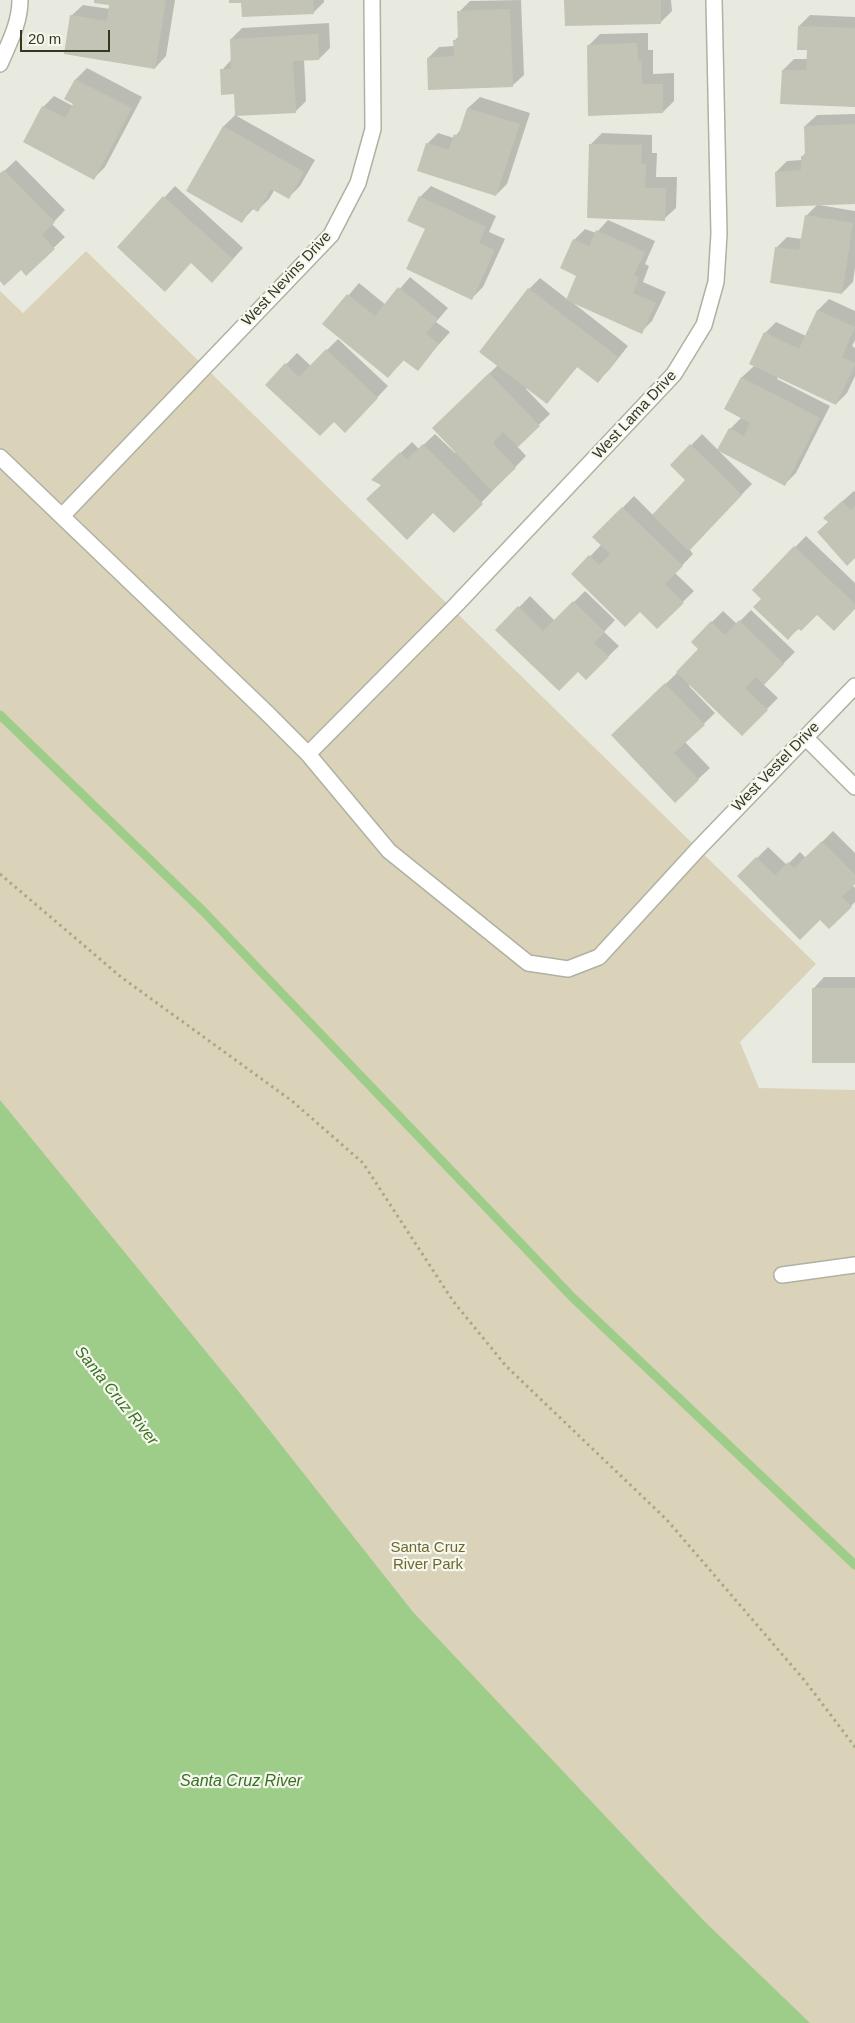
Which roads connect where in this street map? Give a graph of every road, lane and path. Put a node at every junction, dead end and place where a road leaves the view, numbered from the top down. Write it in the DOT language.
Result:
graph roads {
  1 [pos="20,0"];
  2 [pos="372,0"];
  3 [pos="714,0"];
  4 [pos="0,64"];
  5 [pos="0,457"];
  6 [pos="62,516"];
  7 [pos="855,686"];
  8 [pos="805,737"];
  9 [pos="308,754"];
  10 [pos="855,787"];
  11 [pos="0,874"];
  12 [pos="855,1265"];
  13 [pos="782,1275"];
  14 [pos="855,1747"];
  1 -- 4 [label="street"];
  2 -- 6 [label="street, West Nevins Drive"];
  3 -- 9 [label="street, West Lama Drive"];
  5 -- 6 [label="street, West Vestel Drive"];
  6 -- 9 [label="street, West Vestel Drive"];
  7 -- 8 [label="street, West Vestel Drive"];
  8 -- 9 [label="street, West Vestel Drive"];
  8 -- 10 [label="street"];
  11 -- 14 [label="path"];
  12 -- 13 [label="street"];
}
